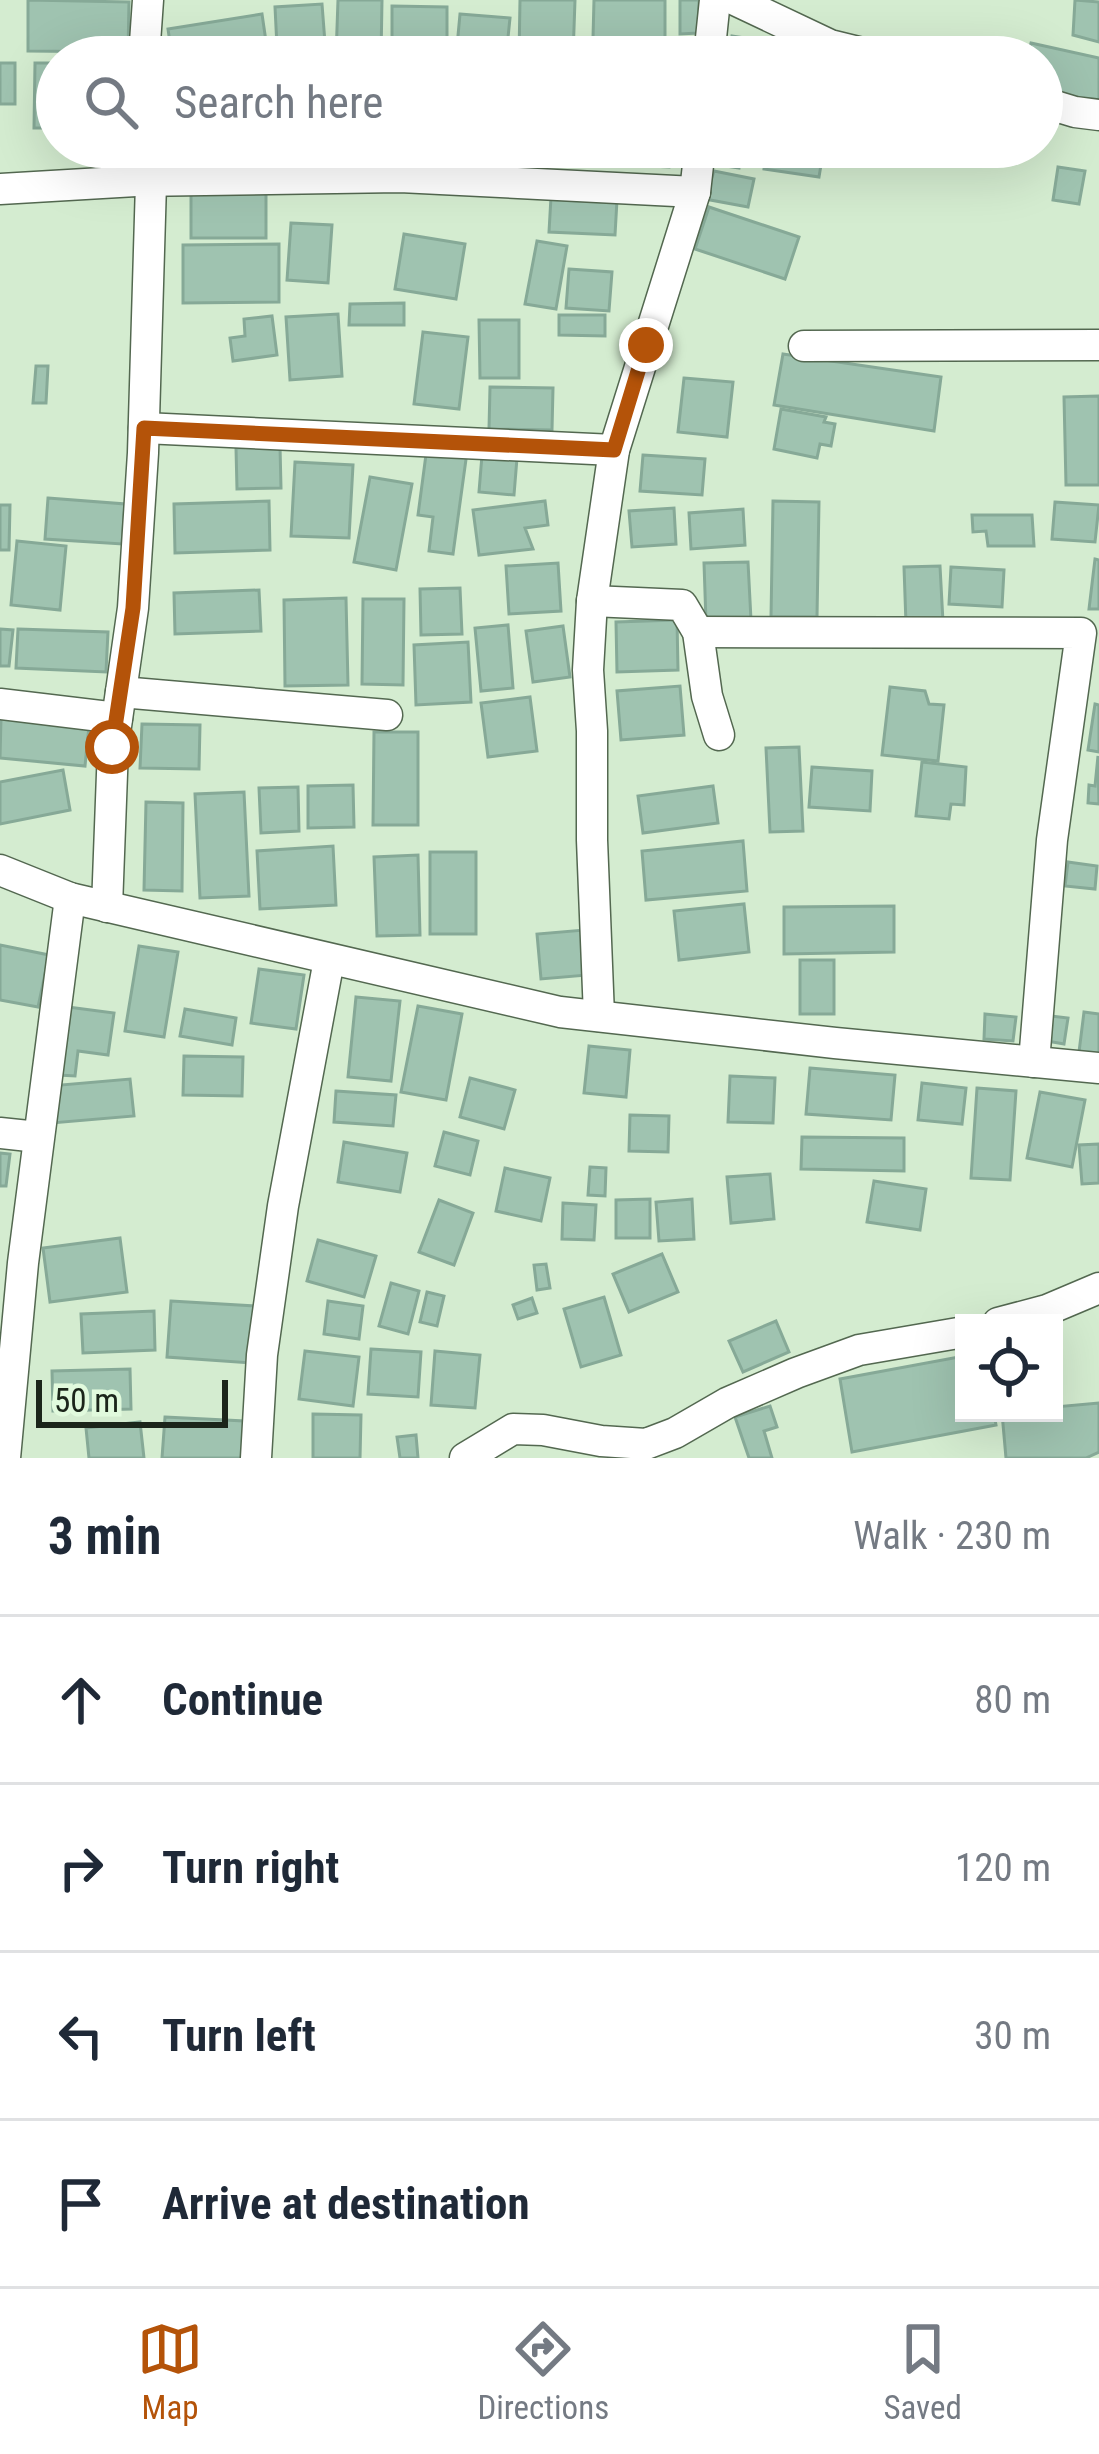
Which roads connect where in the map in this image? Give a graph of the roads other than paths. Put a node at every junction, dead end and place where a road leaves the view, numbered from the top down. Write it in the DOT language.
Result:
graph roads {
  1 [pos="148,0"];
  2 [pos="715,0"];
  3 [pos="735,0"];
  4 [pos="145,36"];
  5 [pos="711,36"];
  6 [pos="811,36"];
  7 [pos="1063,108"];
  8 [pos="1099,115"];
  9 [pos="142,168"];
  10 [pos="698,168"];
  11 [pos="144,182"];
  12 [pos="0,189"];
  13 [pos="695,192"];
  14 [pos="1099,345"];
  15 [pos="804,346"];
  16 [pos="144,428"];
  17 [pos="614,450"];
  18 [pos="592,601"];
  19 [pos="698,632"];
  20 [pos="0,704"];
  21 [pos="119,705"];
  22 [pos="387,715"];
  23 [pos="719,735"];
  24 [pos="0,870"];
  25 [pos="70,898"];
  26 [pos="106,907"];
  27 [pos="329,960"];
  28 [pos="599,1016"];
  29 [pos="1034,1062"];
  30 [pos="1099,1068"];
  31 [pos="0,1133"];
  32 [pos="38,1137"];
  33 [pos="12,1262"];
  34 [pos="1099,1288"];
  35 [pos="1032,1314"];
  36 [pos="955,1334"];
  37 [pos="5,1458"];
  38 [pos="256,1458"];
  39 [pos="465,1458"];
  1 -- 4 [label="street"];
  2 -- 5 [label="street"];
  3 -- 6 [label="street"];
  7 -- 8 [label="street"];
  9 -- 11 [label="street"];
  10 -- 13 [label="street"];
  11 -- 12 [label="street"];
  11 -- 13 [label="street"];
  11 -- 16 [label="street"];
  13 -- 17 [label="street"];
  14 -- 15 [label="street"];
  16 -- 17 [label="street"];
  16 -- 21 [label="street"];
  17 -- 18 [label="street"];
  18 -- 19 [label="street"];
  18 -- 28 [label="street"];
  19 -- 23 [label="street"];
  19 -- 29 [label="street"];
  20 -- 21 [label="street"];
  21 -- 22 [label="street"];
  21 -- 26 [label="street"];
  24 -- 25 [label="street"];
  25 -- 26 [label="street"];
  25 -- 32 [label="street"];
  26 -- 27 [label="street"];
  27 -- 28 [label="street"];
  27 -- 38 [label="street"];
  28 -- 29 [label="street"];
  29 -- 30 [label="street"];
  31 -- 32 [label="street"];
  32 -- 33 [label="street"];
  33 -- 37 [label="street"];
  34 -- 35 [label="street"];
  36 -- 39 [label="street"];
}
